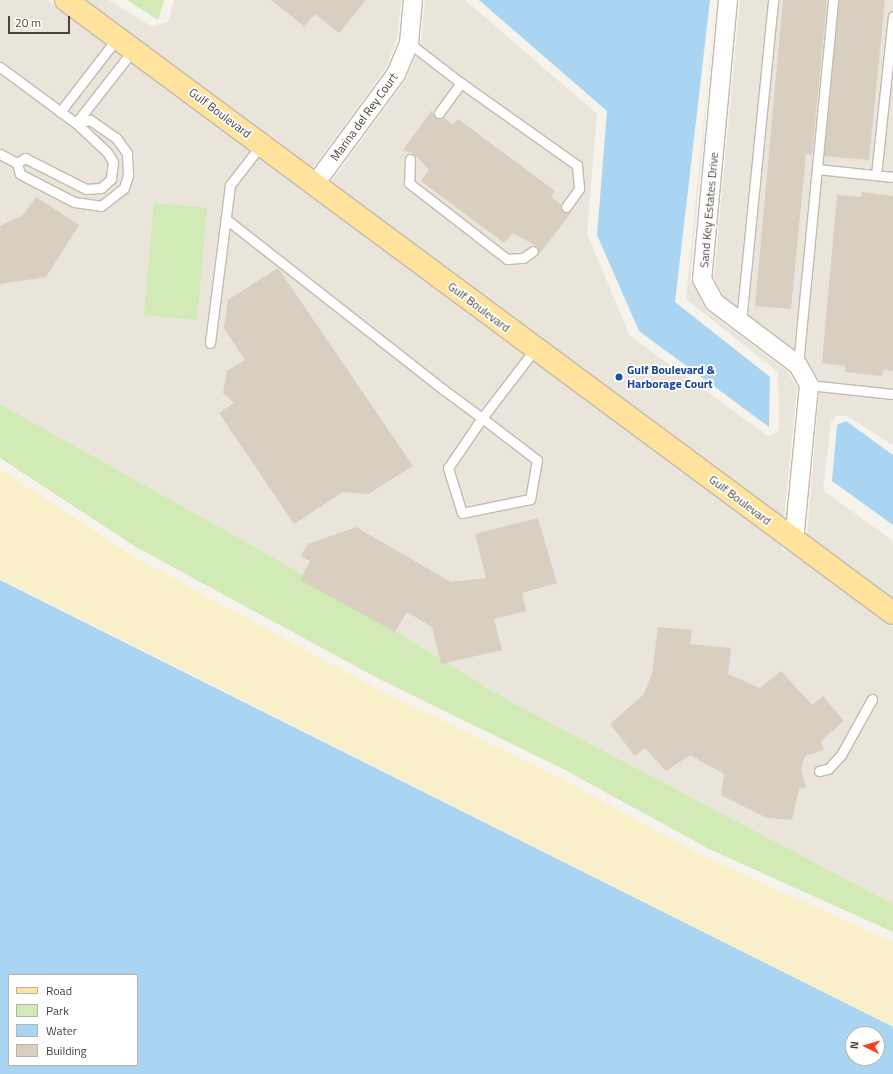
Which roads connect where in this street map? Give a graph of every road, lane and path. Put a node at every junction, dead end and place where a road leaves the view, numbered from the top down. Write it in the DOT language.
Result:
graph roads {
  1 [pos="66,0"];
  2 [pos="413,0"];
  3 [pos="728,0"];
  4 [pos="773,0"];
  5 [pos="833,0"];
  6 [pos="893,16"];
  7 [pos="409,43"];
  8 [pos="126,44"];
  9 [pos="0,67"];
  10 [pos="461,83"];
  11 [pos="60,112"];
  12 [pos="439,113"];
  13 [pos="76,123"];
  14 [pos="261,145"];
  15 [pos="0,154"];
  16 [pos="410,159"];
  17 [pos="17,163"];
  18 [pos="817,169"];
  19 [pos="876,175"];
  20 [pos="893,177"];
  21 [pos="315,184"];
  22 [pos="566,207"];
  23 [pos="226,219"];
  24 [pos="533,251"];
  25 [pos="741,322"];
  26 [pos="210,343"];
  27 [pos="535,349"];
  28 [pos="798,365"];
  29 [pos="809,385"];
  30 [pos="893,394"];
  31 [pos="482,418"];
  32 [pos="794,541"];
  33 [pos="893,613"];
  34 [pos="872,699"];
  35 [pos="819,771"];
  1 -- 8 [label="main road, Gulf Boulevard"];
  2 -- 7 [label="street, Marina del Rey Court"];
  3 -- 25 [label="street, Sand Key Estates Drive"];
  4 -- 25 [label="lane"];
  5 -- 18 [label="lane"];
  6 -- 19 [label="lane"];
  7 -- 10 [label="lane"];
  7 -- 21 [label="street, Marina del Rey Court"];
  8 -- 11 [label="lane"];
  8 -- 13 [label="lane"];
  8 -- 14 [label="main road, Gulf Boulevard"];
  9 -- 11 [label="lane"];
  10 -- 12 [label="lane"];
  10 -- 22 [label="lane"];
  11 -- 13 [label="lane"];
  13 -- 17 [label="lane"];
  13 -- 17 [label="lane"];
  14 -- 21 [label="main road, Gulf Boulevard"];
  14 -- 23 [label="lane"];
  15 -- 17 [label="lane"];
  16 -- 24 [label="lane"];
  18 -- 19 [label="lane"];
  18 -- 28 [label="lane"];
  19 -- 20 [label="lane"];
  21 -- 27 [label="main road, Gulf Boulevard"];
  23 -- 26 [label="lane"];
  23 -- 31 [label="lane"];
  25 -- 28 [label="street, Sand Key Estates Drive"];
  27 -- 31 [label="lane"];
  27 -- 32 [label="main road, Gulf Boulevard"];
  28 -- 29 [label="street, Sand Key Estates Drive"];
  29 -- 30 [label="lane"];
  29 -- 32 [label="street"];
  31 -- 31 [label="lane"];
  32 -- 33 [label="main road, Gulf Boulevard"];
  34 -- 35 [label="lane"];
}
